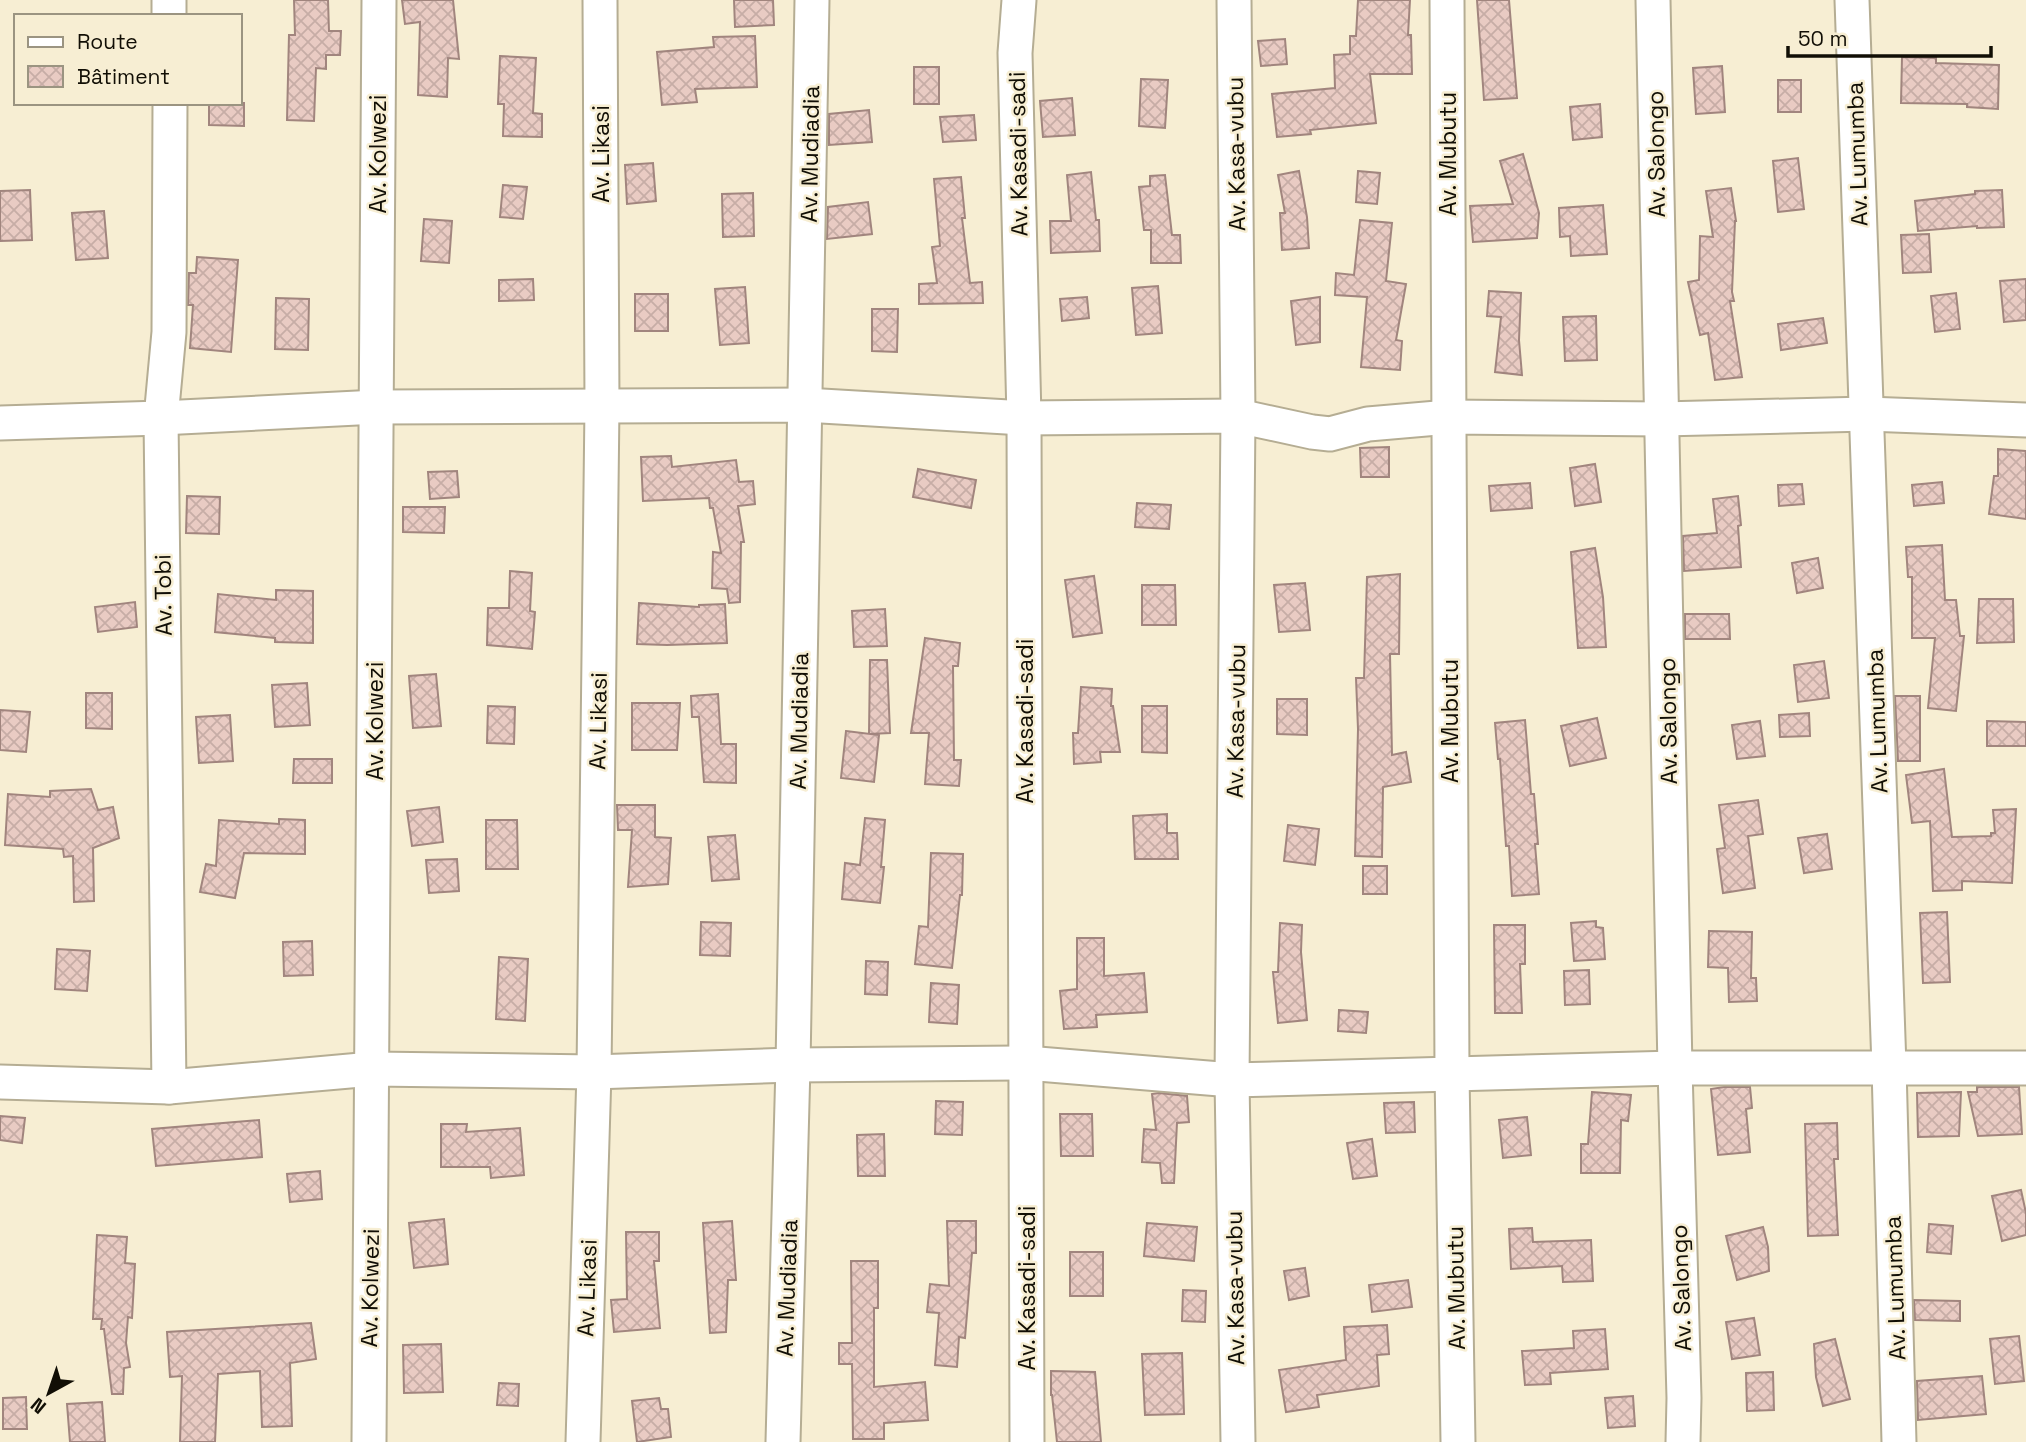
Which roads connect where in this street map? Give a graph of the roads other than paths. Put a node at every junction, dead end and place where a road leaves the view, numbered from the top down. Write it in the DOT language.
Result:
graph roads {
  1 [pos="379,0"];
  2 [pos="600,0"];
  3 [pos="813,0"];
  4 [pos="1019,0"];
  5 [pos="1234,0"];
  6 [pos="1447,0"];
  7 [pos="1653,0"];
  8 [pos="1852,0"];
  9 [pos="170,105"];
  10 [pos="805,405"];
  11 [pos="377,407"];
  12 [pos="602,407"];
  13 [pos="1867,414"];
  14 [pos="1238,416"];
  15 [pos="1449,417"];
  16 [pos="161,418"];
  17 [pos="1024,418"];
  18 [pos="1662,419"];
  19 [pos="2026,420"];
  20 [pos="0,423"];
  21 [pos="1026,1063"];
  22 [pos="793,1065"];
  23 [pos="1889,1067"];
  24 [pos="1675,1068"];
  25 [pos="2026,1068"];
  26 [pos="372,1069"];
  27 [pos="594,1072"];
  28 [pos="1452,1073"];
  29 [pos="1233,1080"];
  30 [pos="0,1082"];
  31 [pos="169,1087"];
  32 [pos="369,1442"];
  33 [pos="583,1442"];
  34 [pos="783,1442"];
  35 [pos="1027,1442"];
  36 [pos="1238,1442"];
  37 [pos="1458,1442"];
  38 [pos="1683,1442"];
  39 [pos="1899,1442"];
  1 -- 11 [label="street, Av. Kolwezi"];
  2 -- 12 [label="street, Av. Likasi"];
  3 -- 10 [label="street, Av. Mudiadia"];
  4 -- 17 [label="street, Av. Kasadi-sadi"];
  5 -- 14 [label="street, Av. Kasa-vubu"];
  6 -- 15 [label="street, Av. Mubutu"];
  7 -- 18 [label="street, Av. Salongo"];
  8 -- 13 [label="street, Av. Lumumba"];
  9 -- 16 [label="street, Av. Tobi"];
  10 -- 12 [label="street"];
  10 -- 17 [label="street"];
  10 -- 22 [label="street, Av. Mudiadia"];
  11 -- 12 [label="street"];
  11 -- 16 [label="street"];
  11 -- 26 [label="street, Av. Kolwezi"];
  12 -- 27 [label="street, Av. Likasi"];
  13 -- 18 [label="street"];
  13 -- 19 [label="street"];
  13 -- 23 [label="street, Av. Lumumba"];
  14 -- 15 [label="street"];
  14 -- 17 [label="street"];
  14 -- 29 [label="street, Av. Kasa-vubu"];
  15 -- 18 [label="street"];
  15 -- 28 [label="street, Av. Mubutu"];
  16 -- 20 [label="street"];
  16 -- 31 [label="street, Av. Tobi"];
  17 -- 21 [label="street, Av. Kasadi-sadi"];
  18 -- 24 [label="street, Av. Salongo"];
  21 -- 22 [label="street"];
  21 -- 29 [label="street"];
  21 -- 35 [label="street, Av. Kasadi-sadi"];
  22 -- 27 [label="street"];
  22 -- 34 [label="street, Av. Mudiadia"];
  23 -- 24 [label="street"];
  23 -- 25 [label="street"];
  23 -- 39 [label="street, Av. Lumumba"];
  24 -- 28 [label="street"];
  24 -- 38 [label="street, Av. Salongo"];
  26 -- 27 [label="street"];
  26 -- 31 [label="street"];
  26 -- 32 [label="street, Av. Kolwezi"];
  27 -- 33 [label="street, Av. Likasi"];
  28 -- 29 [label="street"];
  28 -- 37 [label="street, Av. Mubutu"];
  29 -- 36 [label="street, Av. Kasa-vubu"];
  30 -- 31 [label="street"];
}
